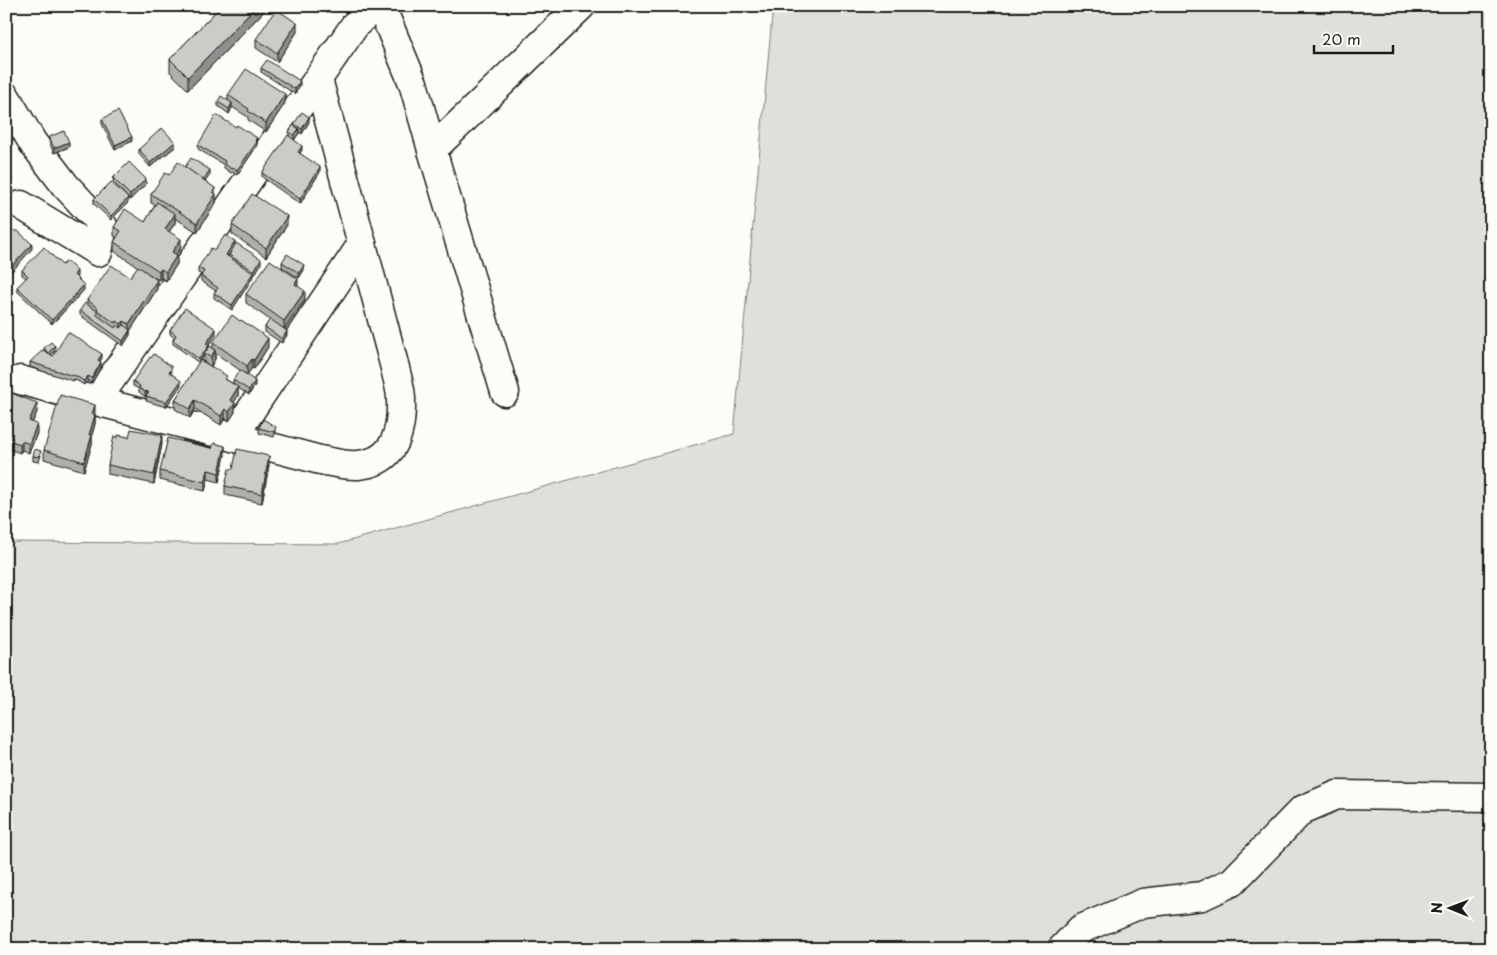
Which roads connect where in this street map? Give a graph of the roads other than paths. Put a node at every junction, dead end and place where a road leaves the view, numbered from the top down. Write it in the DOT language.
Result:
graph roads {
  1 [pos="374,6"];
  2 [pos="380,6"];
  3 [pos="581,6"];
  4 [pos="318,79"];
  5 [pos="6,96"];
  6 [pos="432,150"];
  7 [pos="21,206"];
  8 [pos="362,244"];
  9 [pos="20,380"];
  10 [pos="505,392"];
  11 [pos="96,401"];
  12 [pos="233,437"];
  13 [pos="1491,797"];
  14 [pos="1062,949"];
  1 -- 4 [label="street"];
  2 -- 6 [label="street"];
  3 -- 6 [label="street"];
  4 -- 8 [label="street"];
  4 -- 11 [label="street"];
  5 -- 7 [label="street"];
  6 -- 10 [label="street"];
  8 -- 12 [label="street"];
  8 -- 12 [label="street"];
  9 -- 11 [label="street"];
  11 -- 12 [label="street"];
  13 -- 14 [label="street"];
}
